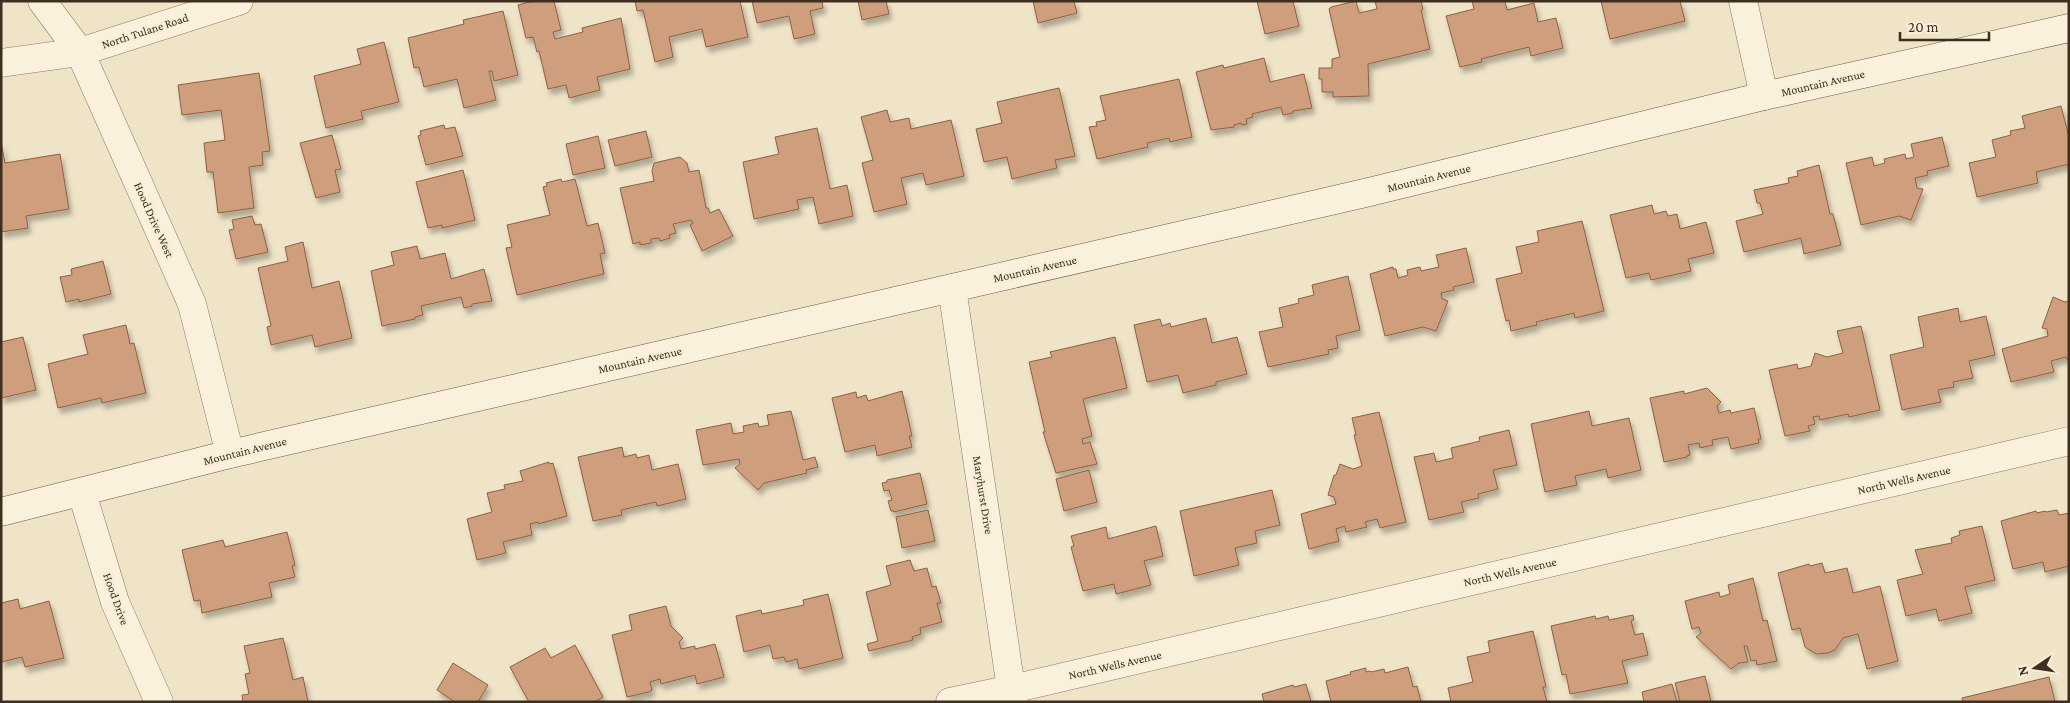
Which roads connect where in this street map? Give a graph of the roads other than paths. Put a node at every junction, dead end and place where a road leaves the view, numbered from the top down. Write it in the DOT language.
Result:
graph roads {
  1 [pos="42,1"];
  2 [pos="238,1"];
  3 [pos="1743,1"];
  4 [pos="2069,28"];
  5 [pos="80,52"];
  6 [pos="1,63"];
  7 [pos="1764,96"];
  8 [pos="952,288"];
  9 [pos="2069,441"];
  10 [pos="230,454"];
  11 [pos="82,493"];
  12 [pos="1,512"];
  13 [pos="1013,695"];
  14 [pos="159,702"];
  15 [pos="950,702"];
  1 -- 5 [label="street, Hood Drive West"];
  2 -- 5 [label="street, North Tulane Road"];
  3 -- 7 [label="street"];
  4 -- 7 [label="street, Mountain Avenue"];
  5 -- 6 [label="street, North Tulane Road"];
  5 -- 10 [label="street, Hood Drive West"];
  7 -- 8 [label="street, Mountain Avenue"];
  8 -- 10 [label="street, Mountain Avenue"];
  8 -- 13 [label="street, Maryhurst Drive"];
  9 -- 13 [label="street, North Wells Avenue"];
  10 -- 11 [label="street, Mountain Avenue"];
  11 -- 12 [label="street, Mountain Avenue"];
  11 -- 14 [label="street, Hood Drive"];
  13 -- 15 [label="street, North Wells Avenue"];
}
